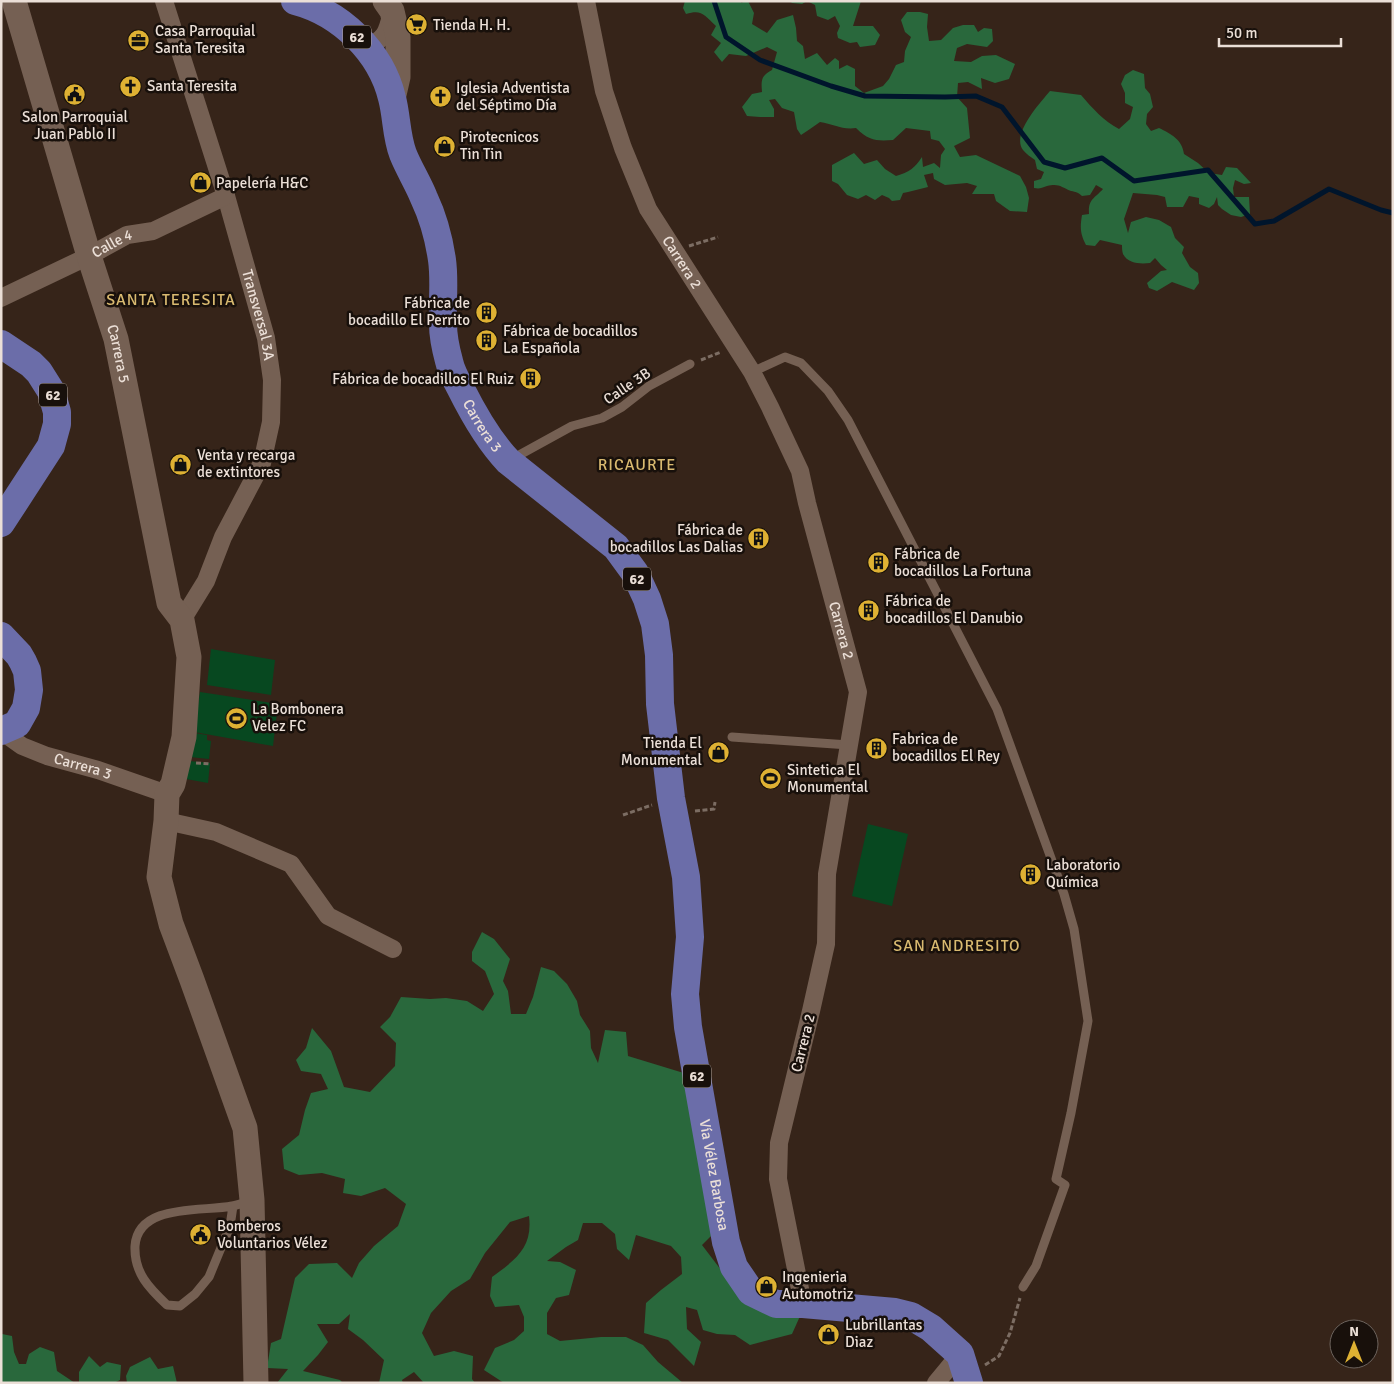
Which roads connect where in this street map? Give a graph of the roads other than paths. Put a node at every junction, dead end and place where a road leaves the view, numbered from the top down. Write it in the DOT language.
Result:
graph roads {
  1 [pos="14,1"];
  2 [pos="164,1"];
  3 [pos="295,1"];
  4 [pos="586,1"];
  5 [pos="389,6"];
  6 [pos="366,48"];
  7 [pos="393,100"];
  8 [pos="226,196"];
  9 [pos="90,256"];
  10 [pos="1,298"];
  11 [pos="1,344"];
  12 [pos="690,364"];
  13 [pos="752,372"];
  14 [pos="508,462"];
  15 [pos="1,523"];
  16 [pos="182,620"];
  17 [pos="1,636"];
  18 [pos="1,731"];
  19 [pos="732,737"];
  20 [pos="849,744"];
  21 [pos="167,794"];
  22 [pos="673,806"];
  23 [pos="166,821"];
  24 [pos="393,949"];
  25 [pos="243,1203"];
  26 [pos="1023,1288"];
  27 [pos="803,1304"];
  28 [pos="965,1371"];
  29 [pos="256,1383"];
  30 [pos="936,1383"];
  1 -- 9 [label="street, Carrera 5"];
  2 -- 8 [label="street, Transversal 3A"];
  3 -- 6 [label="main road, 62"];
  4 -- 13 [label="street, Carrera 2"];
  5 -- 6 [label="street"];
  5 -- 7 [label="street, Carrera 3"];
  6 -- 7 [label="main road, 62"];
  7 -- 14 [label="main road, Carrera 3 / 62"];
  8 -- 9 [label="street, Calle 4"];
  8 -- 16 [label="street, Transversal 3A"];
  9 -- 10 [label="street, Calle 4"];
  9 -- 16 [label="street, Carrera 5"];
  11 -- 15 [label="main road, 62"];
  12 -- 14 [label="lane, Calle 3B"];
  13 -- 20 [label="street, Carrera 2"];
  13 -- 26 [label="lane"];
  14 -- 22 [label="main road, Carrera 3 / 62"];
  16 -- 21 [label="street"];
  17 -- 18 [label="main road"];
  18 -- 21 [label="street, Carrera 3"];
  19 -- 20 [label="lane"];
  20 -- 27 [label="street, Carrera 2"];
  21 -- 23 [label="street"];
  22 -- 27 [label="main road, Vía Vélez Barbosa / 62"];
  23 -- 24 [label="street"];
  23 -- 25 [label="street"];
  25 -- 25 [label="lane"];
  25 -- 29 [label="street"];
  27 -- 28 [label="main road, Vía Vélez Barbosa / 62"];
  28 -- 30 [label="street"];
}
